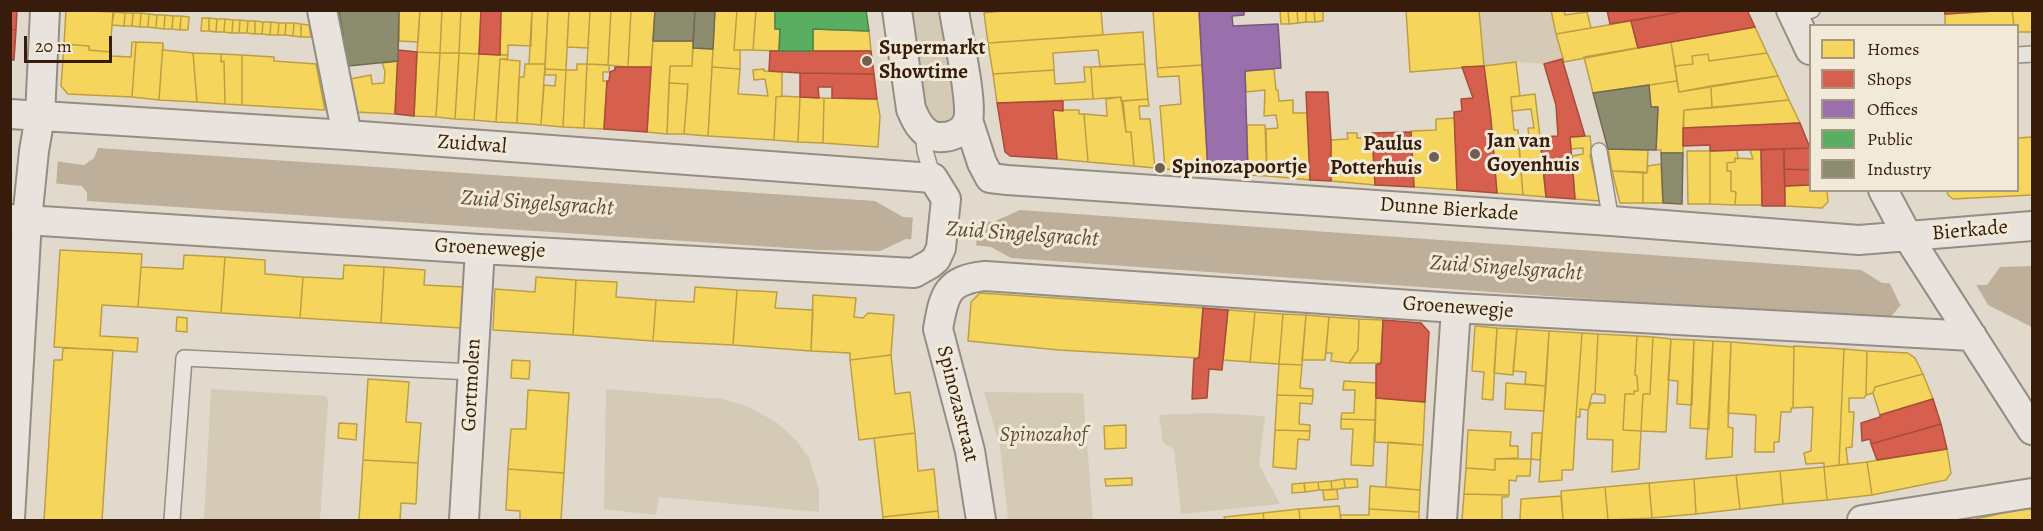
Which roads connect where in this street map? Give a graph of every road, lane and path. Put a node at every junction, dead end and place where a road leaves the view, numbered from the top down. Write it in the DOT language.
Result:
graph roads {
  1 [pos="45,10"];
  2 [pos="322,10"];
  3 [pos="897,10"];
  4 [pos="954,10"];
  5 [pos="1799,12"];
  6 [pos="1809,47"];
  7 [pos="10,114"];
  8 [pos="40,116"];
  9 [pos="968,120"];
  10 [pos="923,130"];
  11 [pos="347,135"];
  12 [pos="1599,151"];
  13 [pos="933,178"];
  14 [pos="1884,192"];
  15 [pos="19,220"];
  16 [pos="1611,221"];
  17 [pos="2032,226"];
  18 [pos="1908,237"];
  19 [pos="480,249"];
  20 [pos="938,253"];
  21 [pos="954,286"];
  22 [pos="1456,308"];
  23 [pos="1972,336"];
  24 [pos="473,372"];
  25 [pos="2027,413"];
  26 [pos="2032,493"];
  27 [pos="10,518"];
  28 [pos="172,520"];
  29 [pos="464,520"];
  30 [pos="981,520"];
  31 [pos="1442,520"];
  32 [pos="1862,520"];
  1 -- 8 [label="street"];
  2 -- 11 [label="street"];
  3 -- 10 [label="street"];
  4 -- 9 [label="street"];
  5 -- 6 [label="street"];
  7 -- 8 [label="street, Zuidwal"];
  8 -- 11 [label="street, Zuidwal"];
  8 -- 15 [label="street"];
  9 -- 10 [label="street"];
  9 -- 16 [label="street, Dunne Bierkade"];
  10 -- 13 [label="lane"];
  11 -- 13 [label="street, Zuidwal"];
  12 -- 16 [label="lane"];
  13 -- 20 [label="street"];
  14 -- 18 [label="street"];
  15 -- 19 [label="street, Groenewegje"];
  15 -- 27 [label="street"];
  16 -- 18 [label="street, Dunne Bierkade"];
  17 -- 18 [label="street, Bierkade"];
  18 -- 23 [label="street"];
  19 -- 20 [label="street, Groenewegje"];
  19 -- 24 [label="street, Gortmolen"];
  20 -- 21 [label="lane"];
  21 -- 22 [label="street, Groenewegje"];
  21 -- 30 [label="street, Spinozastraat"];
  22 -- 23 [label="street, Groenewegje"];
  22 -- 31 [label="street"];
  23 -- 25 [label="street"];
  24 -- 28 [label="lane"];
  24 -- 29 [label="street, Gortmolen"];
  26 -- 32 [label="street"];
}
